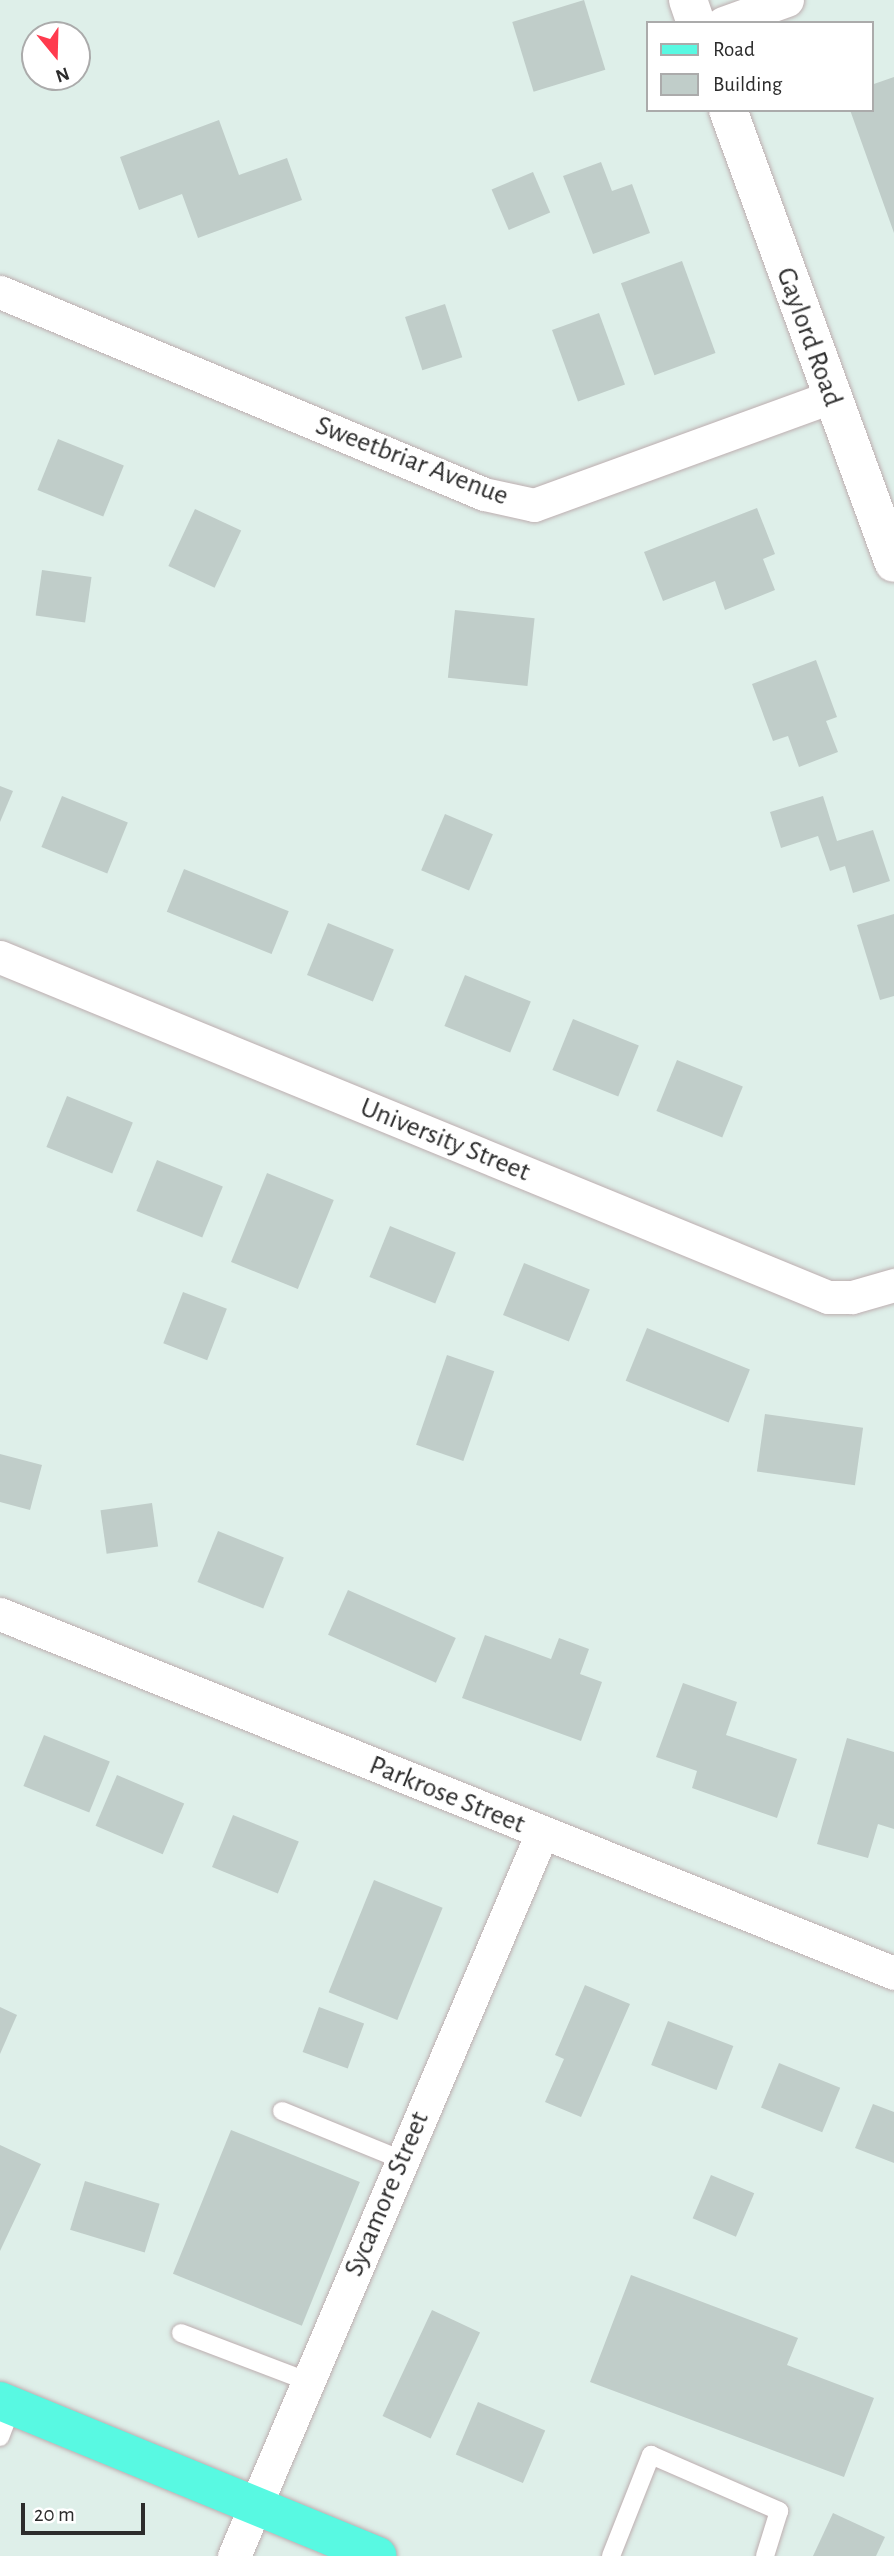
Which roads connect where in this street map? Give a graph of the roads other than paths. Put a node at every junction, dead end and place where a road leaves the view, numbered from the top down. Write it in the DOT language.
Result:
graph roads {
  1 [pos="688,0"];
  2 [pos="787,0"];
  3 [pos="695,21"];
  4 [pos="729,21"];
  5 [pos="728,112"];
  6 [pos="0,292"];
  7 [pos="830,397"];
  8 [pos="894,563"];
  9 [pos="0,957"];
  10 [pos="894,1285"];
  11 [pos="0,1614"];
  12 [pos="542,1833"];
  13 [pos="894,1973"];
  14 [pos="282,2111"];
  15 [pos="402,2160"];
  16 [pos="181,2333"];
  17 [pos="307,2381"];
  18 [pos="4,2414"];
  19 [pos="254,2506"];
  20 [pos="234,2556"];
  21 [pos="377,2556"];
  22 [pos="611,2556"];
  23 [pos="765,2556"];
  1 -- 3 [label="street"];
  2 -- 4 [label="street"];
  5 -- 7 [label="street, Gaylord Road"];
  6 -- 7 [label="street, Sweetbriar Avenue"];
  7 -- 8 [label="street, Gaylord Road"];
  9 -- 10 [label="street, University Street"];
  11 -- 12 [label="street, Parkrose Street"];
  12 -- 13 [label="street, Parkrose Street"];
  12 -- 15 [label="street, Sycamore Street"];
  14 -- 15 [label="lane"];
  15 -- 17 [label="street, Sycamore Street"];
  16 -- 17 [label="lane"];
  17 -- 19 [label="street, Sycamore Street"];
  18 -- 19 [label="main road"];
  19 -- 20 [label="street, Sycamore Street"];
  19 -- 21 [label="main road"];
  22 -- 23 [label="lane"];
}
